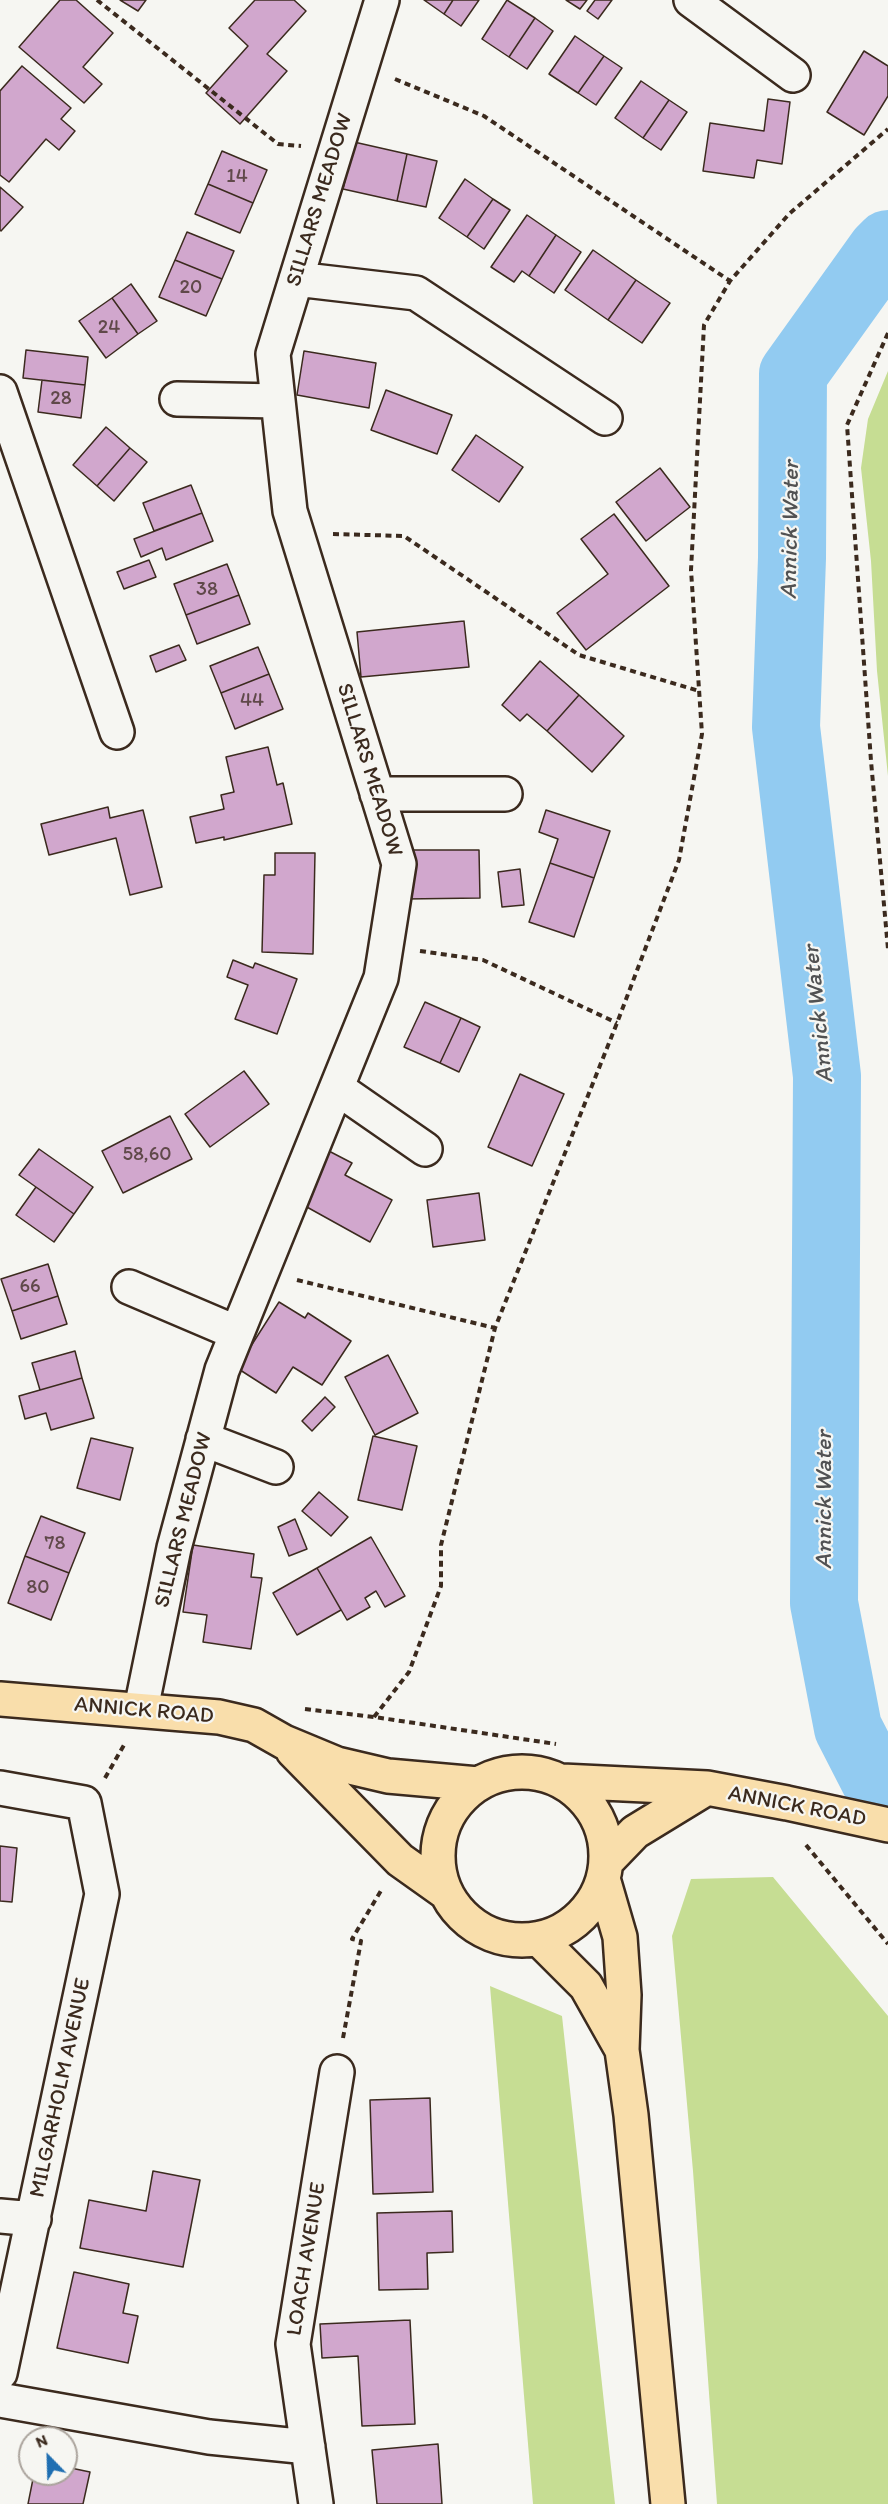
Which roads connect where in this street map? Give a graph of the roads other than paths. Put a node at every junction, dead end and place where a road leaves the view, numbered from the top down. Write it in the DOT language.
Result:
graph roads {
  1 [pos="382,0"];
  2 [pos="692,0"];
  3 [pos="793,75"];
  4 [pos="296,279"];
  5 [pos="0,392"];
  6 [pos="177,399"];
  7 [pos="278,401"];
  8 [pos="605,418"];
  9 [pos="117,732"];
  10 [pos="377,794"];
  11 [pos="505,794"];
  12 [pos="337,1088"];
  13 [pos="425,1149"];
  14 [pos="129,1287"];
  15 [pos="237,1334"];
  16 [pos="204,1439"];
  17 [pos="276,1467"];
  18 [pos="0,1699"];
  19 [pos="141,1709"];
  20 [pos="284,1742"];
  21 [pos="562,1781"];
  22 [pos="478,1784"];
  23 [pos="0,1788"];
  24 [pos="706,1788"];
  25 [pos="888,1826"];
  26 [pos="605,1871"];
  27 [pos="445,1892"];
  28 [pos="539,1939"];
  29 [pos="622,2050"];
  30 [pos="337,2072"];
  31 [pos="0,2216"];
  32 [pos="34,2219"];
  33 [pos="0,2373"];
  34 [pos="0,2400"];
  35 [pos="308,2447"];
  36 [pos="316,2504"];
  37 [pos="668,2504"];
  1 -- 4 [label="street, SILLARS MEADOW"];
  2 -- 3 [label="street"];
  4 -- 7 [label="street, SILLARS MEADOW"];
  4 -- 8 [label="street"];
  5 -- 9 [label="street"];
  6 -- 7 [label="street"];
  7 -- 10 [label="street, SILLARS MEADOW"];
  10 -- 11 [label="street"];
  10 -- 12 [label="street, SILLARS MEADOW"];
  12 -- 13 [label="street"];
  12 -- 15 [label="street, SILLARS MEADOW"];
  14 -- 15 [label="street"];
  15 -- 16 [label="street, SILLARS MEADOW"];
  16 -- 17 [label="street"];
  16 -- 19 [label="street, SILLARS MEADOW"];
  18 -- 19 [label="main road, ANNICK ROAD"];
  19 -- 20 [label="main road, ANNICK ROAD"];
  20 -- 22 [label="main road, ANNICK ROAD"];
  20 -- 27 [label="main road, ANNICK ROAD"];
  21 -- 22 [label="main road"];
  21 -- 24 [label="main road, ANNICK ROAD"];
  21 -- 26 [label="main road"];
  22 -- 27 [label="main road"];
  23 -- 32 [label="street, MILGARHOLM AVENUE"];
  24 -- 25 [label="main road, ANNICK ROAD"];
  24 -- 26 [label="main road, ANNICK ROAD"];
  26 -- 28 [label="main road"];
  26 -- 29 [label="main road"];
  27 -- 28 [label="main road"];
  28 -- 29 [label="main road"];
  29 -- 37 [label="main road"];
  30 -- 35 [label="street, LOACH AVENUE"];
  31 -- 32 [label="street"];
  32 -- 33 [label="street, MILGARHOLM AVENUE"];
  34 -- 35 [label="street"];
  35 -- 36 [label="street, LOACH AVENUE"];
}
